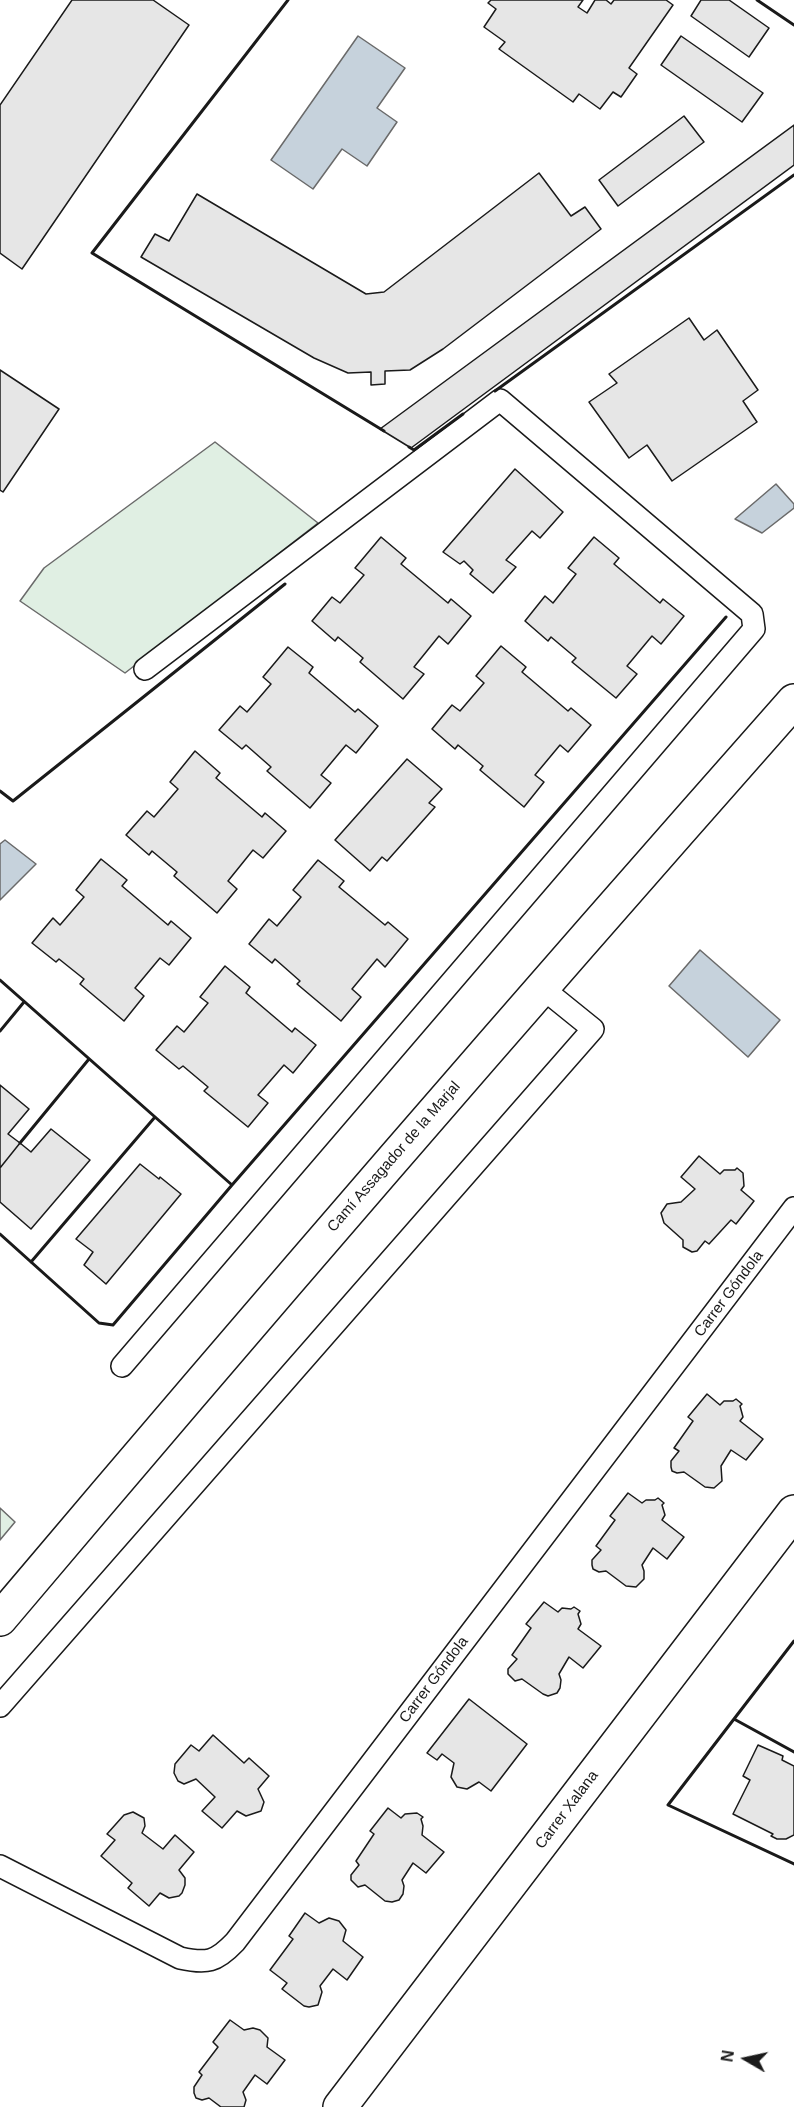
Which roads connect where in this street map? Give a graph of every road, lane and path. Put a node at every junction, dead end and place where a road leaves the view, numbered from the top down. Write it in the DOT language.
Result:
graph roads {
  1 [pos="145,669"];
  2 [pos="794,701"];
  3 [pos="541,987"];
  4 [pos="794,1208"];
  5 [pos="122,1366"];
  6 [pos="794,1512"];
  7 [pos="0,1618"];
  8 [pos="0,1706"];
  9 [pos="0,1866"];
  10 [pos="340,2107"];
  1 -- 5 [label="lane"];
  2 -- 3 [label="street, Camí Assagador de la Marjal"];
  3 -- 7 [label="street, Camí Assagador de la Marjal"];
  3 -- 8 [label="lane"];
  4 -- 9 [label="lane, Carrer Góndola"];
  6 -- 10 [label="street, Carrer Xalana"];
}
